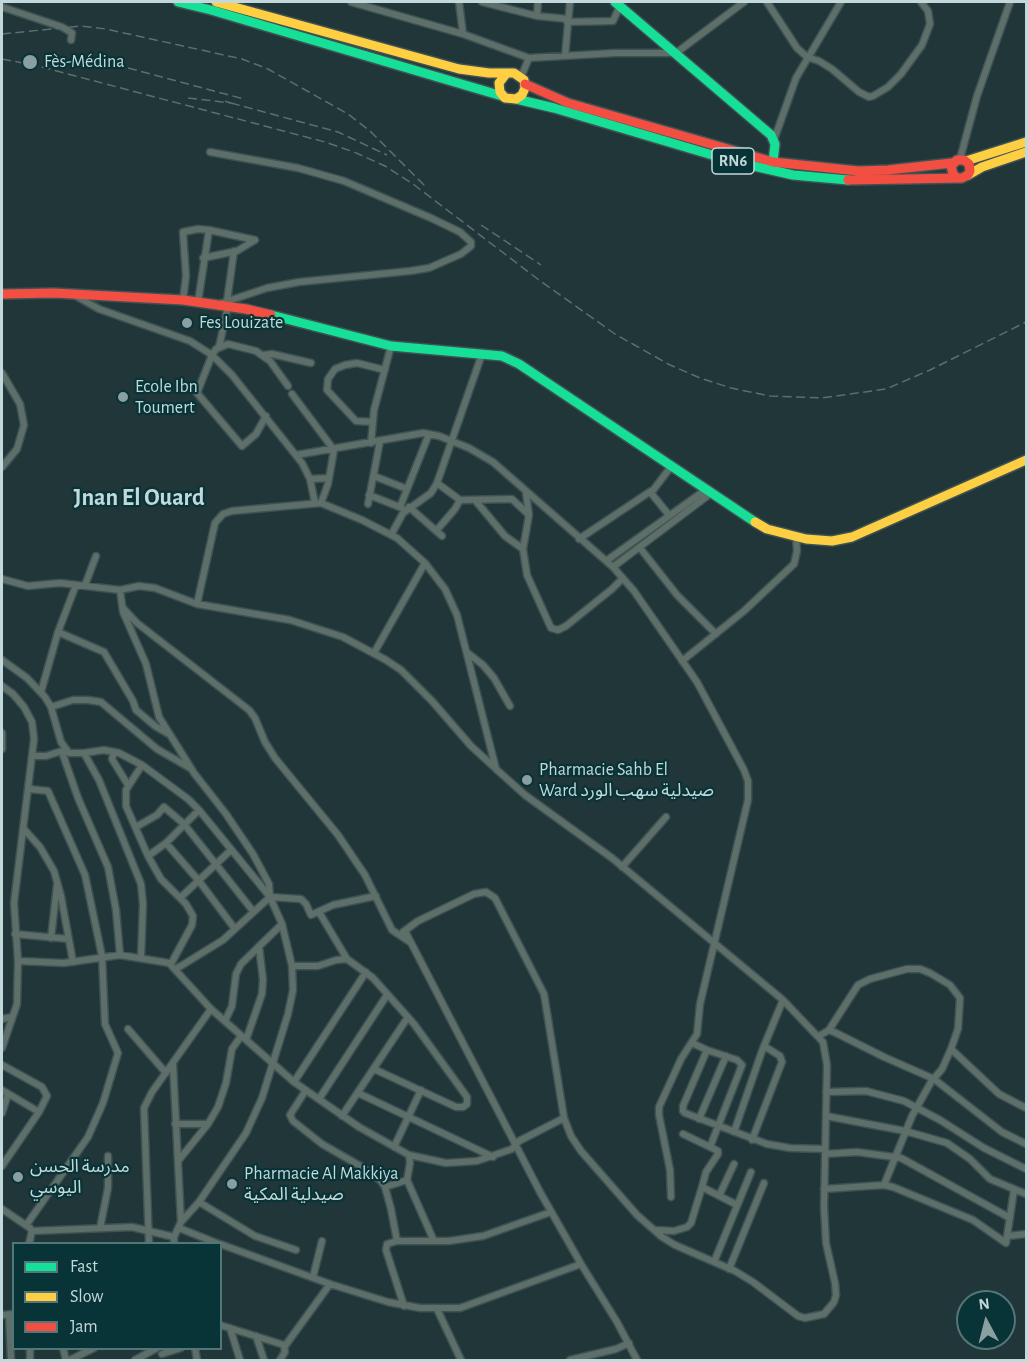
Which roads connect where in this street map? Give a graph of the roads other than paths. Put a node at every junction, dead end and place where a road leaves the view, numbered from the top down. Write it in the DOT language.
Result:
graph roads {
  1 [pos="178,2"];
  2 [pos="216,2"];
  3 [pos="351,2"];
  4 [pos="459,2"];
  5 [pos="482,2"];
  6 [pos="538,2"];
  7 [pos="570,2"];
  8 [pos="744,2"];
  9 [pos="767,2"];
  10 [pos="841,2"];
  11 [pos="921,2"];
  12 [pos="1010,2"];
  13 [pos="494,3"];
  14 [pos="370,4"];
  15 [pos="618,4"];
  16 [pos="2,7"];
  17 [pos="537,16"];
  18 [pos="568,20"];
  19 [pos="463,34"];
  20 [pos="71,40"];
  21 [pos="676,53"];
  22 [pos="565,56"];
  23 [pos="807,57"];
  24 [pos="529,58"];
  25 [pos="506,74"];
  26 [pos="523,80"];
  27 [pos="502,96"];
  28 [pos="516,99"];
  29 [pos="774,140"];
  30 [pos="1026,142"];
  31 [pos="210,152"];
  32 [pos="1026,152"];
  33 [pos="960,161"];
  34 [pos="773,162"];
  35 [pos="968,175"];
  36 [pos="957,178"];
  37 [pos="209,230"];
  38 [pos="234,251"];
  39 [pos="203,258"];
  40 [pos="2,294"];
  41 [pos="73,294"];
  42 [pos="183,300"];
  43 [pos="198,302"];
  44 [pos="225,304"];
  45 [pos="391,346"];
  46 [pos="219,347"];
  47 [pos="482,354"];
  48 [pos="212,355"];
  49 [pos="263,355"];
  50 [pos="311,363"];
  51 [pos="385,370"];
  52 [pos="2,373"];
  53 [pos="288,386"];
  54 [pos="292,394"];
  55 [pos="266,416"];
  56 [pos="373,422"];
  57 [pos="429,434"];
  58 [pos="380,441"];
  59 [pos="452,441"];
  60 [pos="371,443"];
  61 [pos="334,450"];
  62 [pos="297,455"];
  63 [pos="1026,460"];
  64 [pos="2,467"];
  65 [pos="670,468"];
  66 [pos="374,476"];
  67 [pos="329,478"];
  68 [pos="310,479"];
  69 [pos="437,483"];
  70 [pos="407,489"];
  71 [pos="651,491"];
  72 [pos="526,492"];
  73 [pos="707,492"];
  74 [pos="369,495"];
  75 [pos="460,500"];
  76 [pos="475,500"];
  77 [pos="318,503"];
  78 [pos="368,504"];
  79 [pos="400,507"];
  80 [pos="408,509"];
  81 [pos="529,515"];
  82 [pos="669,515"];
  83 [pos="391,535"];
  84 [pos="796,537"];
  85 [pos="579,539"];
  86 [pos="640,548"];
  87 [pos="523,549"];
  88 [pos="96,556"];
  89 [pos="606,561"];
  90 [pos="425,562"];
  91 [pos="613,567"];
  92 [pos="623,578"];
  93 [pos="2,579"];
  94 [pos="76,585"];
  95 [pos="85,585"];
  96 [pos="120,590"];
  97 [pos="197,604"];
  98 [pos="122,606"];
  99 [pos="58,632"];
  100 [pos="716,634"];
  101 [pos="374,653"];
  102 [pos="468,654"];
  103 [pos="2,660"];
  104 [pos="682,661"];
  105 [pos="2,686"];
  106 [pos="41,692"];
  107 [pos="510,706"];
  108 [pos="51,707"];
  109 [pos="2,733"];
  110 [pos="168,734"];
  111 [pos="2,749"];
  112 [pos="64,751"];
  113 [pos="114,752"];
  114 [pos="84,753"];
  115 [pos="33,756"];
  116 [pos="141,765"];
  117 [pos="191,768"];
  118 [pos="496,769"];
  119 [pos="128,785"];
  120 [pos="30,789"];
  121 [pos="199,810"];
  122 [pos="666,817"];
  123 [pos="184,824"];
  124 [pos="136,827"];
  125 [pos="23,828"];
  126 [pos="166,843"];
  127 [pos="231,850"];
  128 [pos="148,856"];
  129 [pos="217,864"];
  130 [pos="622,867"];
  131 [pos="57,881"];
  132 [pos="199,881"];
  133 [pos="376,896"];
  134 [pos="270,897"];
  135 [pos="180,898"];
  136 [pos="253,911"];
  137 [pos="319,912"];
  138 [pos="282,924"];
  139 [pos="235,929"];
  140 [pos="405,931"];
  141 [pos="15,934"];
  142 [pos="399,936"];
  143 [pos="51,938"];
  144 [pos="69,939"];
  145 [pos="411,943"];
  146 [pos="715,944"];
  147 [pos="259,946"];
  148 [pos="120,955"];
  149 [pos="102,956"];
  150 [pos="141,957"];
  151 [pos="347,959"];
  152 [pos="18,962"];
  153 [pos="73,962"];
  154 [pos="292,966"];
  155 [pos="173,967"];
  156 [pos="366,972"];
  157 [pos="387,995"];
  158 [pos="783,1000"];
  159 [pos="211,1009"];
  160 [pos="12,1017"];
  161 [pos="408,1017"];
  162 [pos="2,1019"];
  163 [pos="225,1021"];
  164 [pos="128,1029"];
  165 [pos="829,1030"];
  166 [pos="819,1036"];
  167 [pos="244,1039"];
  168 [pos="692,1043"];
  169 [pos="764,1046"];
  170 [pos="2,1048"];
  171 [pos="951,1049"];
  172 [pos="707,1050"];
  173 [pos="726,1056"];
  174 [pos="272,1063"];
  175 [pos="173,1064"];
  176 [pos="2,1065"];
  177 [pos="374,1069"];
  178 [pos="166,1073"];
  179 [pos="934,1079"];
  180 [pos="294,1082"];
  181 [pos="306,1090"];
  182 [pos="422,1090"];
  183 [pos="5,1092"];
  184 [pos="826,1092"];
  185 [pos="358,1093"];
  186 [pos="319,1099"];
  187 [pos="917,1107"];
  188 [pos="1026,1108"];
  189 [pos="39,1112"];
  190 [pos="2,1113"];
  191 [pos="342,1116"];
  192 [pos="826,1116"];
  193 [pos="410,1118"];
  194 [pos="564,1118"];
  195 [pos="699,1119"];
  196 [pos="175,1124"];
  197 [pos="207,1124"];
  198 [pos="718,1126"];
  199 [pos="905,1131"];
  200 [pos="734,1132"];
  201 [pos="683,1134"];
  202 [pos="752,1140"];
  203 [pos="1026,1144"];
  204 [pos="516,1145"];
  205 [pos="394,1147"];
  206 [pos="710,1147"];
  207 [pos="825,1151"];
  208 [pos="409,1155"];
  209 [pos="108,1156"];
  210 [pos="895,1156"];
  211 [pos="493,1157"];
  212 [pos="177,1161"];
  213 [pos="3,1162"];
  214 [pos="734,1164"];
  215 [pos="1026,1169"];
  216 [pos="751,1172"];
  217 [pos="407,1180"];
  218 [pos="764,1183"];
  219 [pos="884,1185"];
  220 [pos="702,1186"];
  221 [pos="385,1187"];
  222 [pos="824,1189"];
  223 [pos="1014,1190"];
  224 [pos="1026,1194"];
  225 [pos="719,1196"];
  226 [pos="671,1197"];
  227 [pos="199,1202"];
  228 [pos="737,1205"];
  229 [pos="2,1209"];
  230 [pos="551,1212"];
  231 [pos="1010,1218"];
  232 [pos="27,1224"];
  233 [pos="180,1225"];
  234 [pos="100,1228"];
  235 [pos="652,1229"];
  236 [pos="148,1230"];
  237 [pos="32,1231"];
  238 [pos="1026,1234"];
  239 [pos="1008,1236"];
  240 [pos="174,1240"];
  241 [pos="322,1241"];
  242 [pos="397,1241"];
  243 [pos="434,1241"];
  244 [pos="29,1242"];
  245 [pos="149,1242"];
  246 [pos="216,1242"];
  247 [pos="222,1245"];
  248 [pos="296,1250"];
  249 [pos="714,1262"];
  250 [pos="581,1264"];
  251 [pos="729,1269"];
  252 [pos="313,1277"];
  253 [pos="330,1284"];
  254 [pos="404,1306"];
  255 [pos="437,1309"];
  256 [pos="8,1315"];
  257 [pos="222,1326"];
  258 [pos="230,1328"];
  259 [pos="256,1336"];
  260 [pos="628,1343"];
  261 [pos="285,1346"];
  262 [pos="90,1350"];
  263 [pos="159,1352"];
  264 [pos="11,1360"];
  265 [pos="68,1360"];
  266 [pos="135,1360"];
  267 [pos="240,1360"];
  268 [pos="264,1360"];
  269 [pos="280,1360"];
  270 [pos="461,1360"];
  271 [pos="570,1360"];
  272 [pos="637,1360"];
  1 -- 27 [label="main road, RN6"];
  2 -- 25 [label="main road, RN6"];
  3 -- 14 [label="street"];
  4 -- 19 [label="street"];
  5 -- 13 [label="street"];
  6 -- 17 [label="street"];
  7 -- 18 [label="street"];
  8 -- 21 [label="street"];
  9 -- 23 [label="street"];
  10 -- 23 [label="street"];
  11 -- 23 [label="street"];
  12 -- 33 [label="street"];
  13 -- 17 [label="street"];
  14 -- 19 [label="street"];
  15 -- 18 [label="street"];
  15 -- 21 [label="main road"];
  16 -- 20 [label="street"];
  17 -- 18 [label="street"];
  18 -- 22 [label="street"];
  19 -- 24 [label="street"];
  21 -- 22 [label="street"];
  21 -- 29 [label="main road"];
  22 -- 24 [label="street"];
  23 -- 29 [label="street"];
  24 -- 26 [label="street"];
  25 -- 26 [label="main road, RN6"];
  25 -- 27 [label="main road"];
  26 -- 28 [label="main road"];
  26 -- 34 [label="main road, RN6"];
  27 -- 28 [label="main road, RN6"];
  28 -- 36 [label="main road, RN6"];
  29 -- 34 [label="main road"];
  30 -- 33 [label="main road, RN6"];
  31 -- 44 [label="street"];
  32 -- 35 [label="main road, RN6"];
  33 -- 34 [label="main road, RN6"];
  33 -- 35 [label="main road"];
  33 -- 36 [label="main road"];
  35 -- 36 [label="main road, RN6"];
  37 -- 38 [label="street"];
  37 -- 39 [label="street"];
  37 -- 42 [label="street"];
  38 -- 39 [label="street"];
  38 -- 44 [label="street"];
  39 -- 43 [label="street"];
  40 -- 41 [label="main road"];
  41 -- 42 [label="main road"];
  41 -- 48 [label="street"];
  42 -- 43 [label="main road"];
  43 -- 44 [label="main road"];
  44 -- 45 [label="main road"];
  44 -- 46 [label="street"];
  45 -- 47 [label="main road"];
  45 -- 51 [label="street"];
  46 -- 48 [label="street"];
  46 -- 49 [label="street"];
  47 -- 59 [label="street"];
  47 -- 65 [label="main road"];
  48 -- 55 [label="street"];
  48 -- 55 [label="street"];
  49 -- 50 [label="street"];
  49 -- 53 [label="street"];
  51 -- 56 [label="street"];
  51 -- 56 [label="street"];
  52 -- 64 [label="street"];
  54 -- 61 [label="street"];
  55 -- 62 [label="street"];
  56 -- 60 [label="street"];
  57 -- 58 [label="street"];
  57 -- 59 [label="street"];
  57 -- 70 [label="street"];
  58 -- 60 [label="street"];
  58 -- 66 [label="street"];
  59 -- 69 [label="street"];
  59 -- 72 [label="street"];
  60 -- 61 [label="street"];
  61 -- 62 [label="street"];
  61 -- 67 [label="street"];
  62 -- 68 [label="street"];
  63 -- 84 [label="main road"];
  65 -- 71 [label="street"];
  65 -- 73 [label="main road"];
  66 -- 70 [label="street"];
  66 -- 74 [label="street"];
  67 -- 68 [label="street"];
  67 -- 77 [label="street"];
  68 -- 77 [label="street"];
  69 -- 75 [label="street"];
  69 -- 80 [label="street"];
  70 -- 79 [label="street"];
  71 -- 82 [label="street"];
  71 -- 85 [label="street"];
  72 -- 81 [label="street"];
  72 -- 85 [label="street"];
  73 -- 82 [label="street"];
  73 -- 84 [label="main road"];
  73 -- 86 [label="street"];
  74 -- 78 [label="street"];
  74 -- 79 [label="street"];
  75 -- 76 [label="street"];
  75 -- 80 [label="street"];
  76 -- 81 [label="street"];
  76 -- 87 [label="street"];
  77 -- 83 [label="street"];
  77 -- 97 [label="street"];
  79 -- 80 [label="street"];
  80 -- 83 [label="street"];
  81 -- 87 [label="street"];
  82 -- 89 [label="street"];
  83 -- 90 [label="street"];
  84 -- 100 [label="street"];
  85 -- 89 [label="street"];
  86 -- 91 [label="street"];
  86 -- 100 [label="street"];
  87 -- 92 [label="street"];
  88 -- 95 [label="street"];
  89 -- 91 [label="street"];
  90 -- 101 [label="street"];
  90 -- 102 [label="street"];
  91 -- 92 [label="street"];
  92 -- 104 [label="street"];
  93 -- 94 [label="street"];
  94 -- 95 [label="street"];
  94 -- 99 [label="street"];
  95 -- 96 [label="street"];
  96 -- 97 [label="street"];
  96 -- 98 [label="street"];
  97 -- 101 [label="street"];
  98 -- 110 [label="street"];
  98 -- 133 [label="street"];
  99 -- 106 [label="street"];
  99 -- 110 [label="street"];
  100 -- 104 [label="street"];
  101 -- 118 [label="street"];
  102 -- 107 [label="street"];
  102 -- 118 [label="street"];
  103 -- 106 [label="street"];
  104 -- 146 [label="street"];
  105 -- 115 [label="street"];
  106 -- 108 [label="street"];
  108 -- 112 [label="street"];
  108 -- 117 [label="street"];
  109 -- 111 [label="street"];
  110 -- 117 [label="street"];
  112 -- 114 [label="street"];
  112 -- 115 [label="street"];
  112 -- 148 [label="street"];
  113 -- 114 [label="street"];
  113 -- 116 [label="street"];
  113 -- 119 [label="street"];
  114 -- 150 [label="street"];
  115 -- 120 [label="street"];
  116 -- 119 [label="street"];
  116 -- 121 [label="street"];
  117 -- 134 [label="street"];
  118 -- 130 [label="street"];
  119 -- 124 [label="street"];
  120 -- 125 [label="street"];
  120 -- 149 [label="street"];
  121 -- 123 [label="street"];
  121 -- 127 [label="street"];
  122 -- 130 [label="street"];
  123 -- 124 [label="street"];
  123 -- 126 [label="street"];
  123 -- 129 [label="street"];
  124 -- 128 [label="street"];
  125 -- 131 [label="street"];
  125 -- 141 [label="street"];
  126 -- 128 [label="street"];
  126 -- 132 [label="street"];
  127 -- 129 [label="street"];
  127 -- 134 [label="street"];
  128 -- 135 [label="street"];
  129 -- 132 [label="street"];
  129 -- 136 [label="street"];
  130 -- 146 [label="street"];
  131 -- 143 [label="street"];
  131 -- 144 [label="street"];
  132 -- 135 [label="street"];
  132 -- 139 [label="street"];
  133 -- 137 [label="street"];
  133 -- 142 [label="street"];
  134 -- 136 [label="street"];
  134 -- 137 [label="street"];
  134 -- 138 [label="street"];
  135 -- 155 [label="street"];
  136 -- 139 [label="street"];
  137 -- 151 [label="street"];
  138 -- 147 [label="street"];
  138 -- 154 [label="street"];
  139 -- 155 [label="street"];
  140 -- 142 [label="street"];
  140 -- 145 [label="street"];
  140 -- 194 [label="street"];
  141 -- 143 [label="street"];
  141 -- 152 [label="street"];
  142 -- 145 [label="street"];
  143 -- 144 [label="street"];
  144 -- 153 [label="street"];
  145 -- 204 [label="street"];
  146 -- 158 [label="street"];
  146 -- 168 [label="street"];
  147 -- 163 [label="street"];
  147 -- 167 [label="street"];
  148 -- 149 [label="street"];
  148 -- 150 [label="street"];
  149 -- 153 [label="street"];
  149 -- 232 [label="street"];
  150 -- 155 [label="street"];
  151 -- 154 [label="street"];
  151 -- 156 [label="street"];
  152 -- 153 [label="street"];
  152 -- 160 [label="street"];
  154 -- 174 [label="street"];
  155 -- 159 [label="street"];
  156 -- 157 [label="street"];
  156 -- 180 [label="street"];
  157 -- 161 [label="street"];
  157 -- 186 [label="street"];
  158 -- 166 [label="street"];
  158 -- 169 [label="street"];
  159 -- 163 [label="street"];
  159 -- 175 [label="street"];
  160 -- 162 [label="street"];
  160 -- 170 [label="street"];
  161 -- 177 [label="street"];
  161 -- 182 [label="street"];
  163 -- 167 [label="street"];
  164 -- 178 [label="street"];
  165 -- 166 [label="street"];
  165 -- 171 [label="street"];
  165 -- 179 [label="street"];
  166 -- 184 [label="street"];
  167 -- 174 [label="street"];
  167 -- 197 [label="street"];
  168 -- 172 [label="street"];
  168 -- 226 [label="street"];
  169 -- 200 [label="street"];
  169 -- 202 [label="street"];
  171 -- 179 [label="street"];
  171 -- 188 [label="street"];
  172 -- 173 [label="street"];
  172 -- 195 [label="street"];
  173 -- 195 [label="street"];
  173 -- 198 [label="street"];
  174 -- 180 [label="street"];
  174 -- 227 [label="street"];
  175 -- 178 [label="street"];
  175 -- 196 [label="street"];
  176 -- 189 [label="street"];
  177 -- 182 [label="street"];
  177 -- 185 [label="street"];
  178 -- 236 [label="street"];
  179 -- 187 [label="street"];
  179 -- 203 [label="street"];
  180 -- 181 [label="street"];
  181 -- 186 [label="street"];
  181 -- 221 [label="street"];
  182 -- 193 [label="street"];
  183 -- 189 [label="street"];
  183 -- 190 [label="street"];
  184 -- 187 [label="street"];
  184 -- 192 [label="street"];
  185 -- 191 [label="street"];
  185 -- 193 [label="street"];
  186 -- 191 [label="street"];
  187 -- 199 [label="street"];
  187 -- 215 [label="street"];
  189 -- 213 [label="street"];
  191 -- 205 [label="street"];
  192 -- 199 [label="street"];
  192 -- 207 [label="street"];
  193 -- 205 [label="street"];
  193 -- 211 [label="street"];
  194 -- 204 [label="street"];
  194 -- 235 [label="street"];
  195 -- 198 [label="street"];
  196 -- 197 [label="street"];
  196 -- 212 [label="street"];
  197 -- 212 [label="street"];
  198 -- 200 [label="street"];
  198 -- 206 [label="street"];
  199 -- 210 [label="street"];
  199 -- 223 [label="street"];
  200 -- 202 [label="street"];
  201 -- 206 [label="street"];
  202 -- 207 [label="street"];
  204 -- 211 [label="street"];
  204 -- 230 [label="street"];
  205 -- 208 [label="street"];
  206 -- 220 [label="street"];
  207 -- 210 [label="street"];
  207 -- 222 [label="street"];
  208 -- 211 [label="street"];
  208 -- 217 [label="street"];
  209 -- 234 [label="street"];
  210 -- 219 [label="street"];
  210 -- 231 [label="street"];
  212 -- 233 [label="street"];
  214 -- 225 [label="street"];
  216 -- 228 [label="street"];
  217 -- 221 [label="street"];
  217 -- 243 [label="street"];
  218 -- 251 [label="street"];
  219 -- 222 [label="street"];
  219 -- 239 [label="street"];
  220 -- 225 [label="street"];
  220 -- 235 [label="street"];
  221 -- 242 [label="street"];
  222 -- 251 [label="street"];
  223 -- 224 [label="street"];
  223 -- 231 [label="street"];
  225 -- 228 [label="street"];
  227 -- 233 [label="street"];
  227 -- 248 [label="street"];
  228 -- 249 [label="street"];
  229 -- 232 [label="street"];
  230 -- 243 [label="street"];
  230 -- 250 [label="street"];
  231 -- 239 [label="street"];
  232 -- 237 [label="street"];
  233 -- 240 [label="street"];
  233 -- 246 [label="street"];
  234 -- 236 [label="street"];
  234 -- 237 [label="street"];
  235 -- 249 [label="street"];
  236 -- 240 [label="street"];
  236 -- 245 [label="street"];
  237 -- 244 [label="street"];
  238 -- 239 [label="street"];
  241 -- 252 [label="street"];
  242 -- 243 [label="street"];
  242 -- 254 [label="street"];
  247 -- 252 [label="street"];
  249 -- 251 [label="street"];
  250 -- 255 [label="street"];
  250 -- 260 [label="street"];
  252 -- 253 [label="street"];
  253 -- 254 [label="street"];
  253 -- 261 [label="street"];
  254 -- 255 [label="street"];
  255 -- 270 [label="street"];
  256 -- 264 [label="street"];
  257 -- 258 [label="street"];
  258 -- 259 [label="street"];
  258 -- 267 [label="street"];
  259 -- 261 [label="street"];
  259 -- 268 [label="street"];
  260 -- 271 [label="street"];
  260 -- 272 [label="street"];
  261 -- 269 [label="street"];
  262 -- 265 [label="street"];
  263 -- 266 [label="street"];
}
